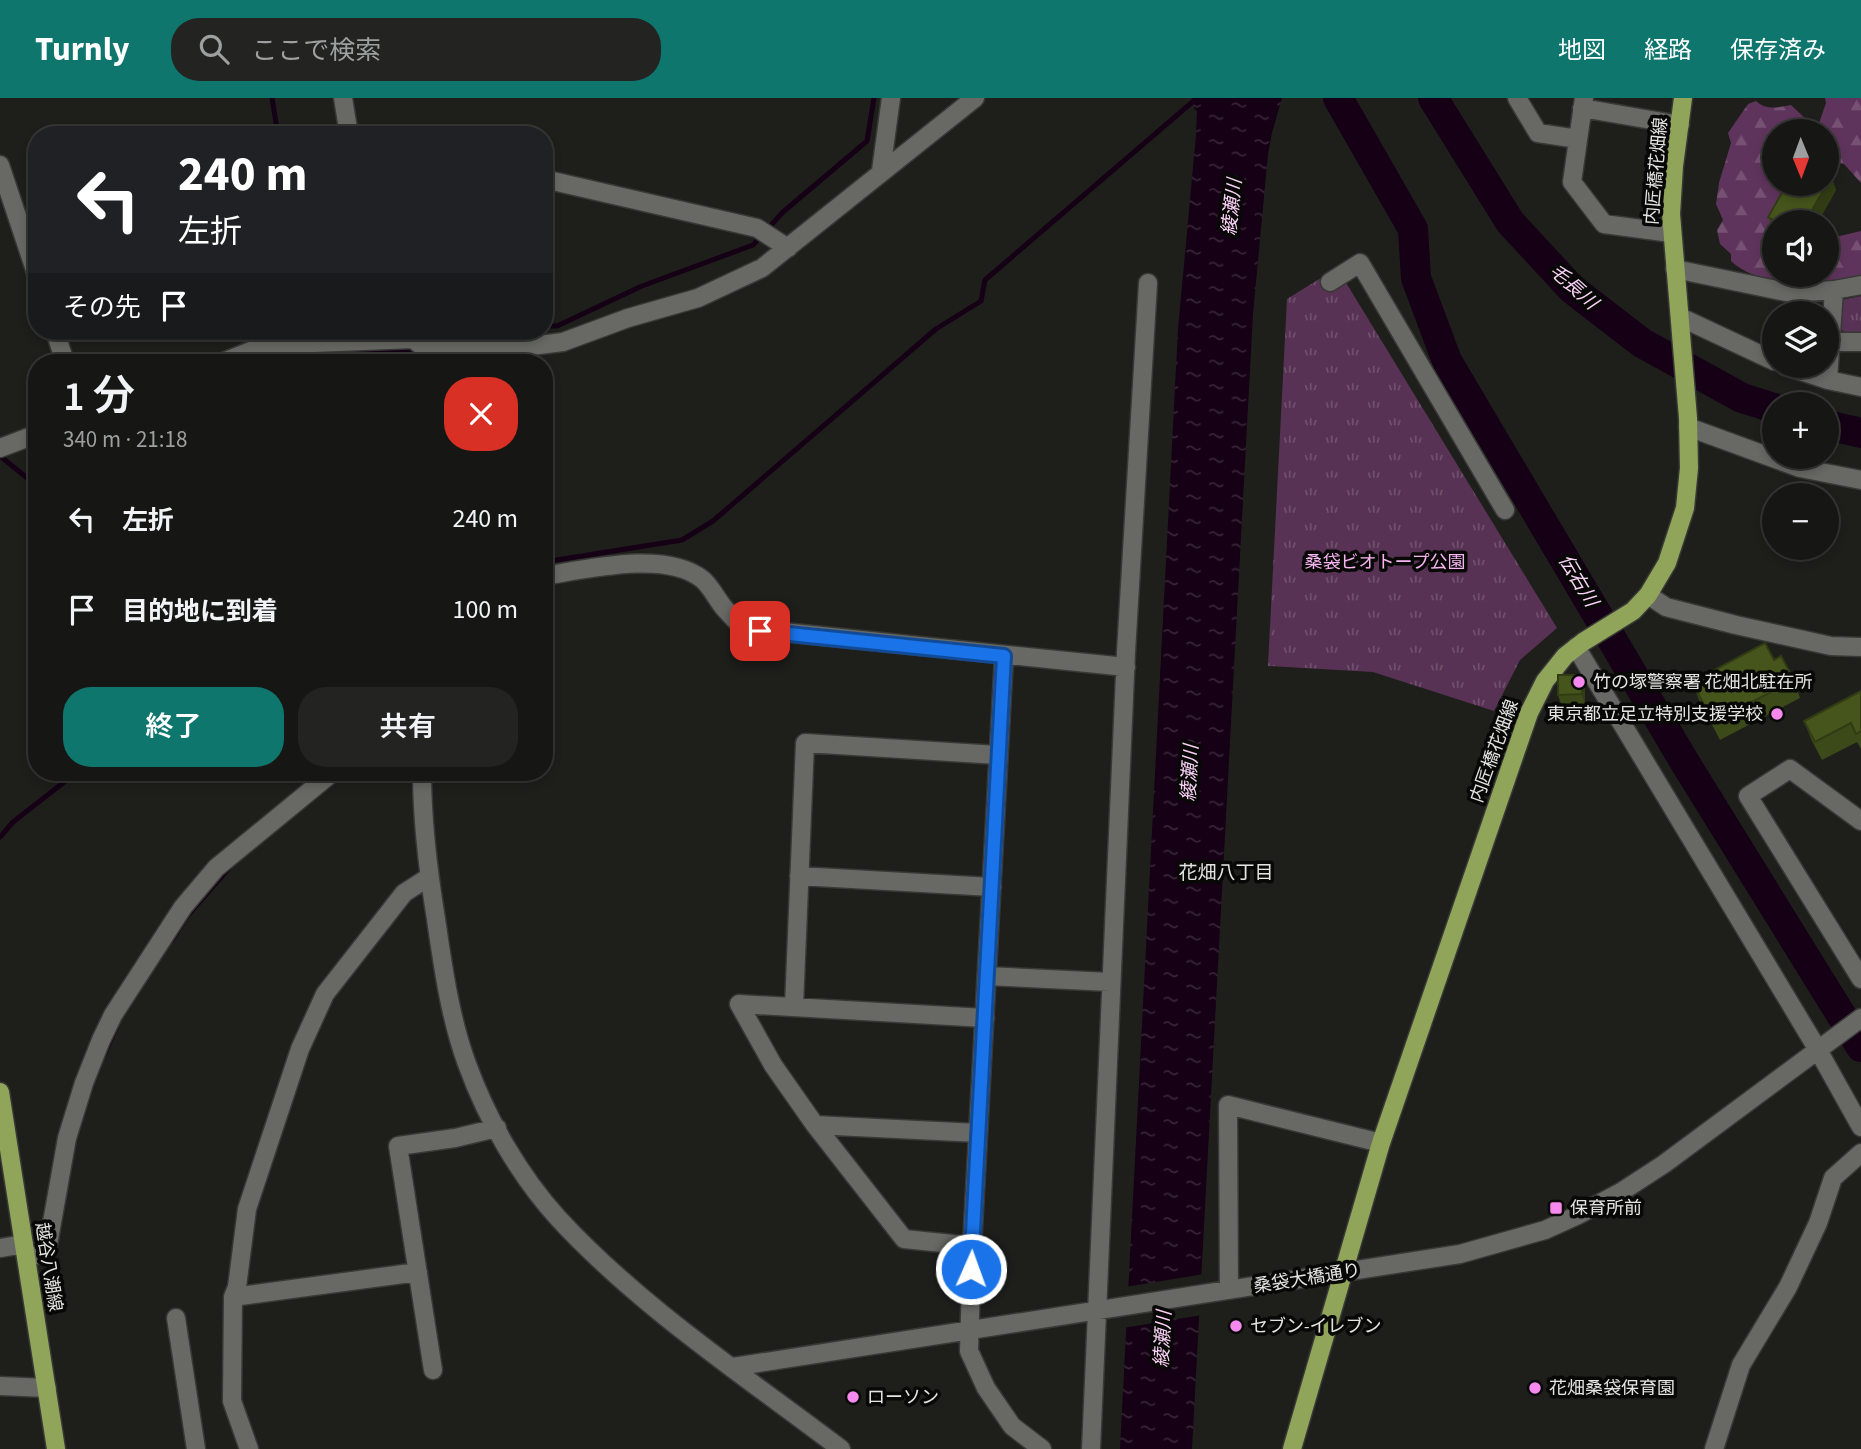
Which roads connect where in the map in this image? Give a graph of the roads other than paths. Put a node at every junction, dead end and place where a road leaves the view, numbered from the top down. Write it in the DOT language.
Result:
graph roads {
  1 [pos="343,98"];
  2 [pos="891,98"];
  3 [pos="975,98"];
  4 [pos="1517,98"];
  5 [pos="1683,98"];
  6 [pos="1583,103"];
  7 [pos="1680,124"];
  8 [pos="348,126"];
  9 [pos="1577,139"];
  10 [pos="0,165"];
  11 [pos="881,171"];
  12 [pos="553,181"];
  13 [pos="1671,233"];
  14 [pos="788,248"];
  15 [pos="28,249"];
  16 [pos="1675,269"];
  17 [pos="1330,282"];
  18 [pos="1148,283"];
  19 [pos="1861,285"];
  20 [pos="1834,290"];
  21 [pos="1833,301"];
  22 [pos="1681,323"];
  23 [pos="342,340"];
  24 [pos="416,340"];
  25 [pos="1839,342"];
  26 [pos="1861,342"];
  27 [pos="243,354"];
  28 [pos="436,354"];
  29 [pos="459,354"];
  30 [pos="1762,356"];
  31 [pos="1822,378"];
  32 [pos="1828,380"];
  33 [pos="1861,387"];
  34 [pos="1688,418"];
  35 [pos="28,437"];
  36 [pos="0,448"];
  37 [pos="1861,480"];
  38 [pos="1505,510"];
  39 [pos="553,575"];
  40 [pos="1648,595"];
  41 [pos="1582,642"];
  42 [pos="1861,647"];
  43 [pos="1004,656"];
  44 [pos="1126,667"];
  45 [pos="998,755"];
  46 [pos="321,781"];
  47 [pos="422,781"];
  48 [pos="1861,821"];
  49 [pos="799,876"];
  50 [pos="429,877"];
  51 [pos="992,887"];
  52 [pos="987,976"];
  53 [pos="1861,979"];
  54 [pos="1110,982"];
  55 [pos="794,1006"];
  56 [pos="985,1018"];
  57 [pos="1861,1018"];
  58 [pos="1822,1047"];
  59 [pos="0,1092"];
  60 [pos="2,1115"];
  61 [pos="815,1125"];
  62 [pos="1861,1127"];
  63 [pos="496,1128"];
  64 [pos="978,1133"];
  65 [pos="1381,1143"];
  66 [pos="1861,1153"];
  67 [pos="972,1246"];
  68 [pos="0,1248"];
  69 [pos="25,1250"];
  70 [pos="418,1272"];
  71 [pos="1342,1272"];
  72 [pos="1223,1291"];
  73 [pos="233,1297"];
  74 [pos="1102,1309"];
  75 [pos="176,1318"];
  76 [pos="970,1330"];
  77 [pos="733,1367"];
  78 [pos="433,1370"];
  79 [pos="0,1386"];
  80 [pos="47,1388"];
  81 [pos="56,1449"];
  82 [pos="195,1449"];
  83 [pos="248,1449"];
  84 [pos="841,1449"];
  85 [pos="1042,1449"];
  86 [pos="1091,1449"];
  87 [pos="1292,1449"];
  88 [pos="1714,1449"];
  1 -- 8 [label="street"];
  2 -- 11 [label="street"];
  3 -- 11 [label="street"];
  4 -- 9 [label="street"];
  5 -- 7 [label="main road, 内匠橋花畑線"];
  6 -- 7 [label="street"];
  6 -- 9 [label="street"];
  7 -- 13 [label="main road, 内匠橋花畑線"];
  9 -- 13 [label="street"];
  10 -- 15 [label="street"];
  11 -- 14 [label="street"];
  12 -- 14 [label="street"];
  13 -- 16 [label="main road, 内匠橋花畑線"];
  14 -- 29 [label="street"];
  16 -- 20 [label="street"];
  16 -- 22 [label="main road, 内匠橋花畑線"];
  17 -- 38 [label="street"];
  18 -- 44 [label="street"];
  19 -- 20 [label="street"];
  20 -- 21 [label="street"];
  22 -- 30 [label="street"];
  22 -- 34 [label="main road, 内匠橋花畑線"];
  23 -- 27 [label="street"];
  24 -- 28 [label="street"];
  25 -- 26 [label="street"];
  31 -- 32 [label="street"];
  32 -- 33 [label="street"];
  34 -- 37 [label="street"];
  34 -- 40 [label="main road, 内匠橋花畑線"];
  35 -- 36 [label="street"];
  39 -- 43 [label="street"];
  40 -- 41 [label="main road, 内匠橋花畑線"];
  40 -- 42 [label="street"];
  41 -- 58 [label="street"];
  41 -- 65 [label="main road, 内匠橋花畑線"];
  43 -- 44 [label="street"];
  43 -- 45 [label="street"];
  44 -- 54 [label="street"];
  45 -- 49 [label="street"];
  45 -- 51 [label="street"];
  46 -- 69 [label="street"];
  47 -- 50 [label="street"];
  48 -- 53 [label="street"];
  49 -- 51 [label="street"];
  49 -- 55 [label="street"];
  50 -- 63 [label="street"];
  50 -- 73 [label="street"];
  51 -- 52 [label="street"];
  52 -- 54 [label="street"];
  52 -- 56 [label="street"];
  54 -- 74 [label="street"];
  55 -- 56 [label="street"];
  55 -- 61 [label="street"];
  56 -- 64 [label="street"];
  57 -- 58 [label="street, 桑袋大橋通り"];
  58 -- 62 [label="street"];
  58 -- 71 [label="street, 桑袋大橋通り"];
  59 -- 60 [label="main road, 越谷八潮線"];
  60 -- 69 [label="main road, 越谷八潮線"];
  61 -- 64 [label="street"];
  61 -- 67 [label="street"];
  63 -- 70 [label="street"];
  63 -- 77 [label="street"];
  64 -- 67 [label="street"];
  65 -- 71 [label="main road, 内匠橋花畑線"];
  65 -- 72 [label="street"];
  66 -- 88 [label="street"];
  67 -- 76 [label="street"];
  68 -- 69 [label="street"];
  69 -- 80 [label="main road, 越谷八潮線"];
  70 -- 73 [label="street"];
  70 -- 78 [label="street"];
  71 -- 72 [label="street, 桑袋大橋通り"];
  71 -- 87 [label="main road, 内匠橋花畑線"];
  72 -- 74 [label="street, 桑袋大橋通り"];
  73 -- 83 [label="street"];
  74 -- 76 [label="street, 桑袋大橋通り"];
  74 -- 86 [label="street"];
  75 -- 82 [label="street"];
  76 -- 77 [label="street, 桑袋大橋通り"];
  76 -- 85 [label="street"];
  77 -- 84 [label="street"];
  79 -- 80 [label="street"];
  80 -- 81 [label="main road, 越谷八潮線"];
}
